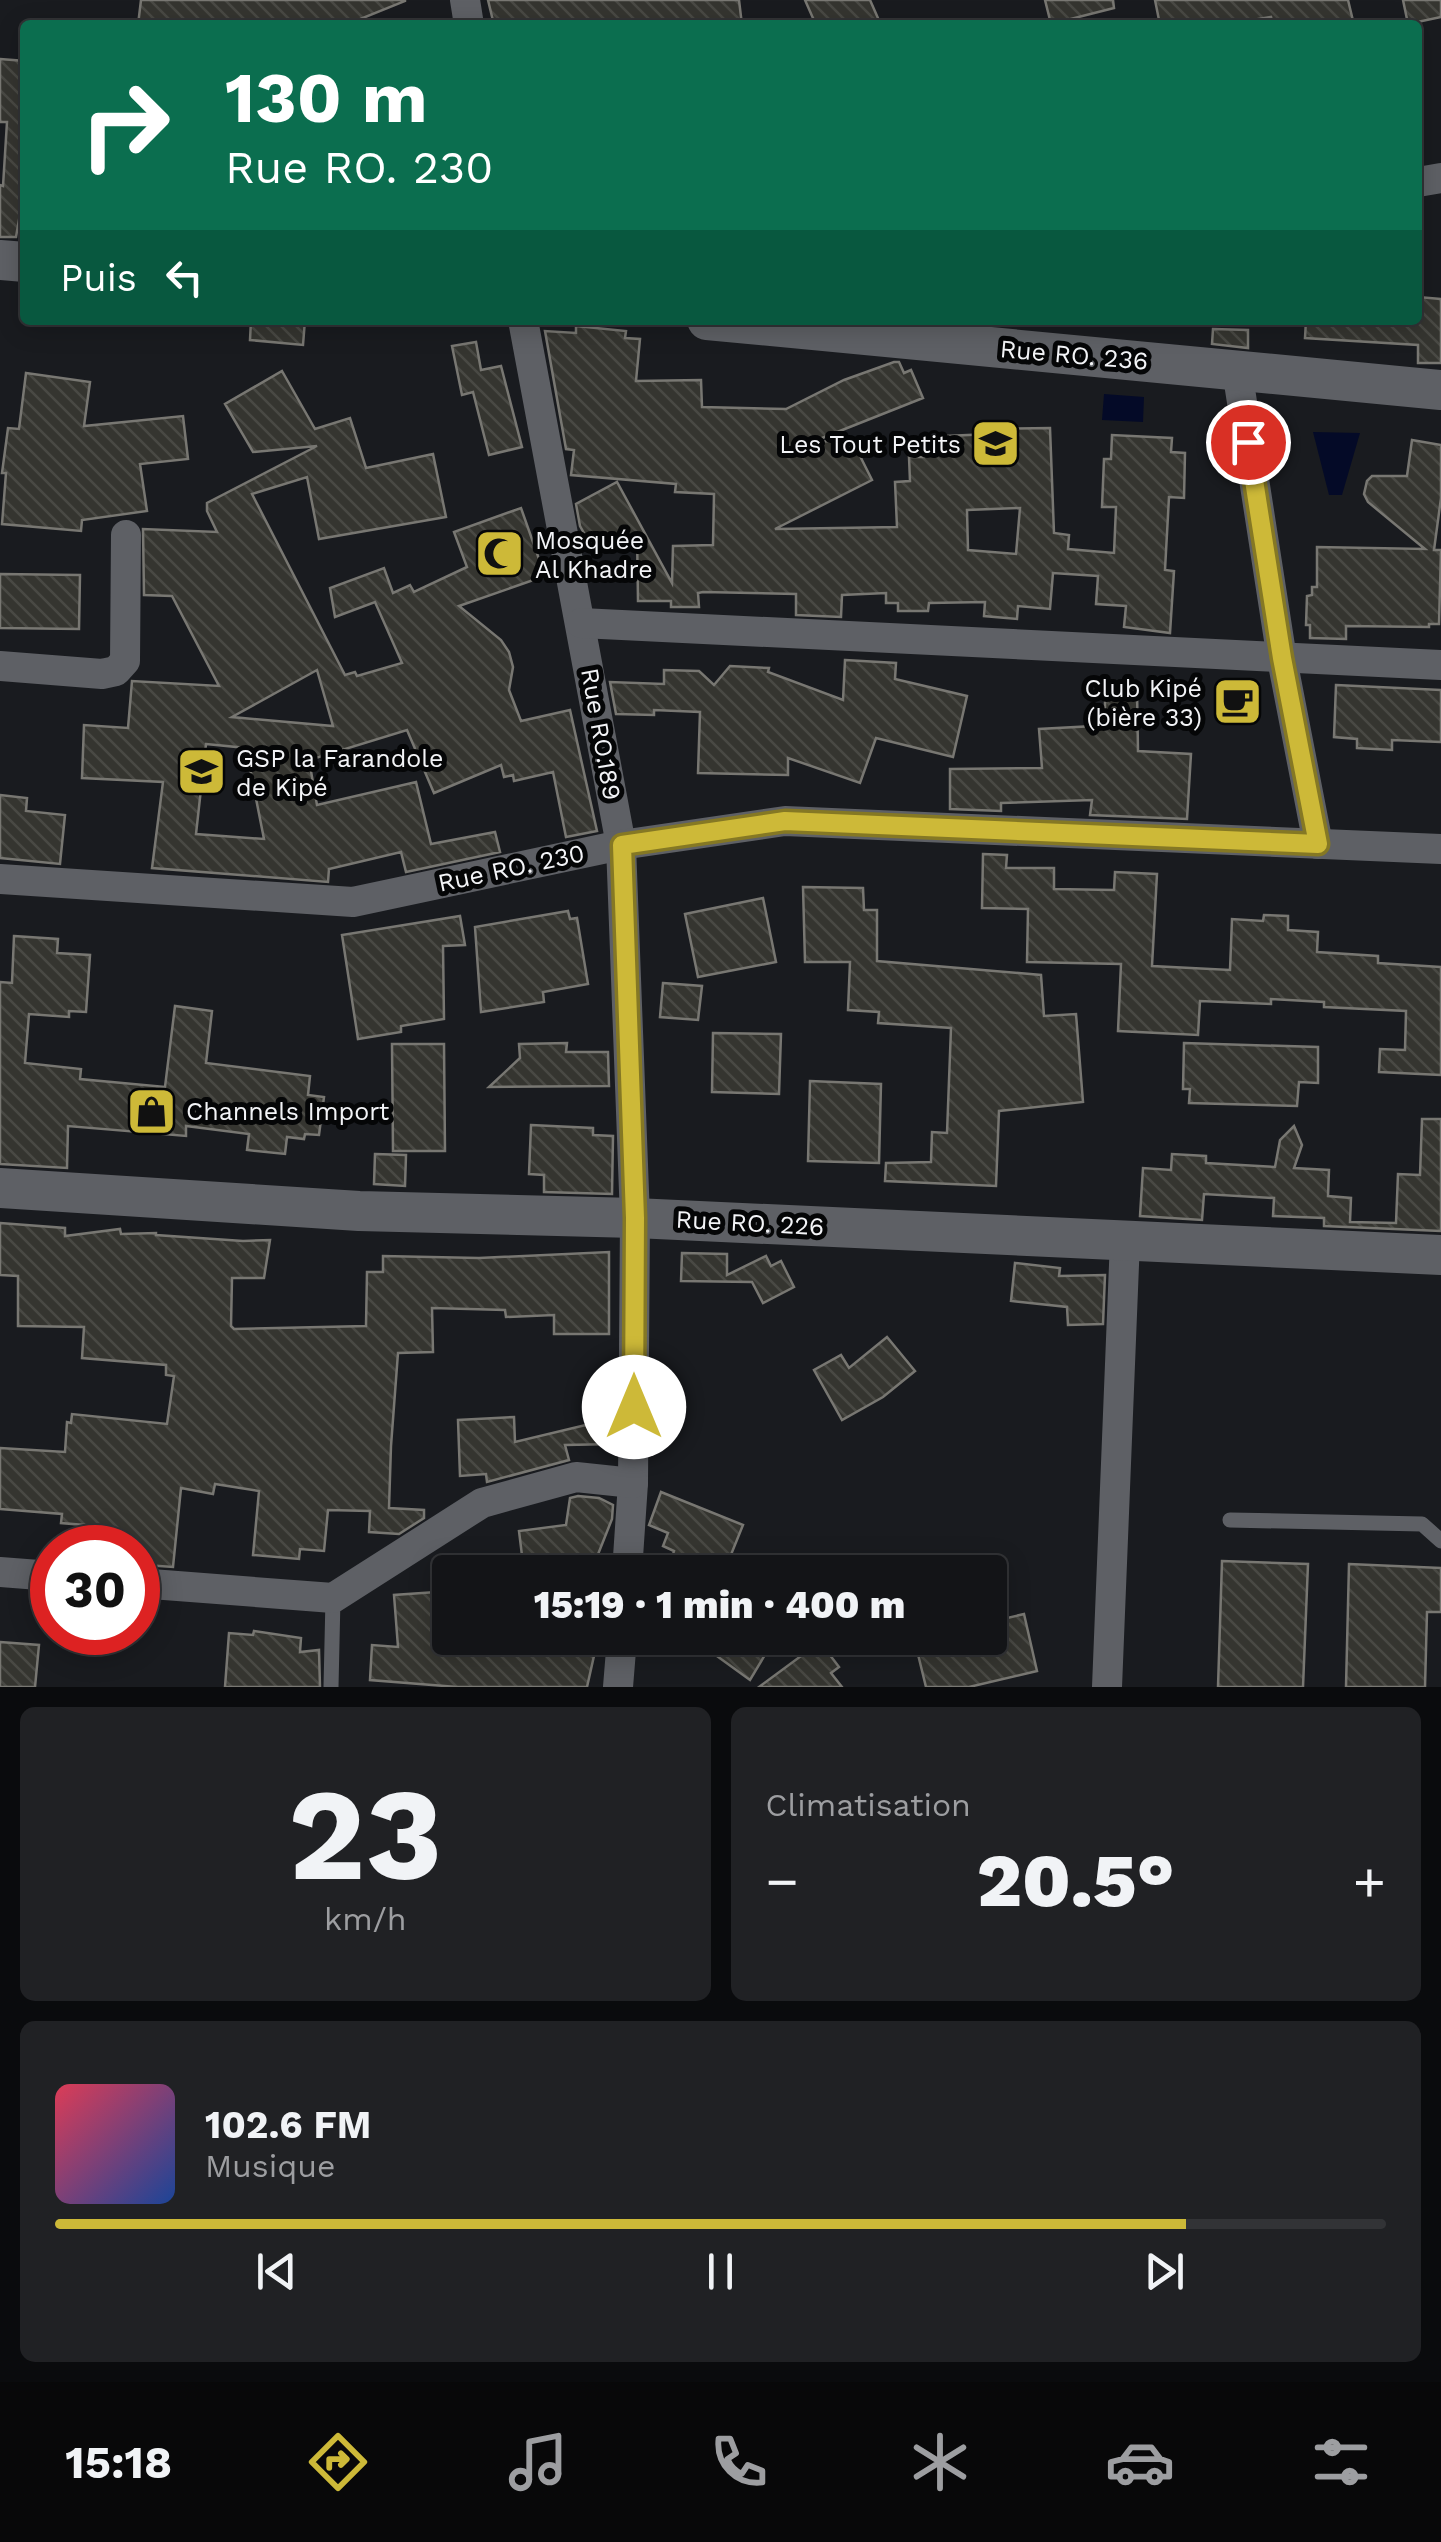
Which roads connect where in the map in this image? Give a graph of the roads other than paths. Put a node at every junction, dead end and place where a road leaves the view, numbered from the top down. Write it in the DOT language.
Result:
graph roads {
  1 [pos="524,325"];
  2 [pos="760,325"];
  3 [pos="1237,370"];
  4 [pos="1441,390"];
  5 [pos="126,535"];
  6 [pos="581,623"];
  7 [pos="1282,658"];
  8 [pos="1441,665"];
  9 [pos="0,666"];
  10 [pos="1318,844"];
  11 [pos="622,845"];
  12 [pos="1441,849"];
  13 [pos="0,879"];
  14 [pos="0,1188"];
  15 [pos="635,1218"];
  16 [pos="1125,1240"];
  17 [pos="1441,1256"];
  18 [pos="633,1482"];
  19 [pos="1230,1520"];
  20 [pos="1441,1542"];
  21 [pos="627,1555"];
  22 [pos="0,1572"];
  23 [pos="30,1574"];
  24 [pos="160,1585"];
  25 [pos="333,1598"];
  26 [pos="621,1655"];
  27 [pos="331,1687"];
  28 [pos="618,1687"];
  29 [pos="1106,1687"];
  1 -- 6 [label="street, Rue RO.189"];
  2 -- 3 [label="street, Rue RO. 236"];
  3 -- 4 [label="street, Rue RO. 236"];
  3 -- 7 [label="street"];
  5 -- 9 [label="street"];
  6 -- 7 [label="street"];
  6 -- 11 [label="street, Rue RO.189"];
  7 -- 8 [label="street"];
  7 -- 10 [label="street"];
  10 -- 11 [label="street, Rue RO. 230"];
  10 -- 12 [label="street, Rue RO. 230"];
  11 -- 13 [label="street, Rue RO. 230"];
  11 -- 15 [label="street, Rue RO.189"];
  14 -- 15 [label="street, Rue RO. 226"];
  15 -- 16 [label="street, Rue RO. 226"];
  15 -- 18 [label="street, Rue RO.189"];
  16 -- 17 [label="street, Rue RO. 226"];
  16 -- 29 [label="street"];
  18 -- 21 [label="street, Rue RO.189"];
  18 -- 25 [label="street"];
  19 -- 20 [label="lane"];
  22 -- 23 [label="street"];
  24 -- 25 [label="street"];
  25 -- 27 [label="lane"];
  26 -- 28 [label="street"];
}
